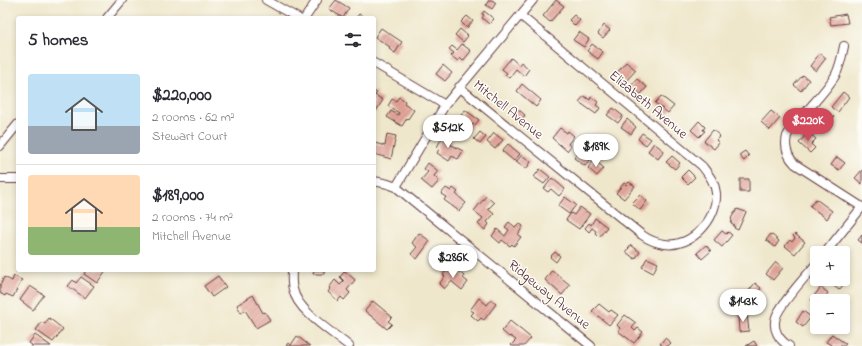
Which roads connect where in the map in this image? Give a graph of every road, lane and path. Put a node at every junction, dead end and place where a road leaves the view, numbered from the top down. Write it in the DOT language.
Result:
graph roads {
  1 [pos="122,0"];
  2 [pos="266,0"];
  3 [pos="317,0"];
  4 [pos="533,0"];
  5 [pos="520,15"];
  6 [pos="109,16"];
  7 [pos="294,16"];
  8 [pos="306,16"];
  9 [pos="844,46"];
  10 [pos="376,64"];
  11 [pos="459,87"];
  12 [pos="445,105"];
  13 [pos="16,126"];
  14 [pos="0,146"];
  15 [pos="0,179"];
  16 [pos="16,179"];
  17 [pos="376,181"];
  18 [pos="396,187"];
  19 [pos="862,207"];
  20 [pos="697,233"];
  21 [pos="831,246"];
  22 [pos="292,272"];
  23 [pos="810,272"];
  24 [pos="349,346"];
  25 [pos="591,346"];
  26 [pos="789,346"];
  1 -- 6 [label="street"];
  2 -- 7 [label="street"];
  3 -- 8 [label="street"];
  4 -- 5 [label="street"];
  5 -- 11 [label="street"];
  5 -- 20 [label="street, Elizabeth Avenue"];
  9 -- 19 [label="street"];
  10 -- 12 [label="street"];
  11 -- 12 [label="street"];
  11 -- 20 [label="street, Mitchell Avenue"];
  12 -- 18 [label="street"];
  13 -- 14 [label="street"];
  15 -- 16 [label="street"];
  17 -- 18 [label="street, Ridgeway Avenue"];
  18 -- 25 [label="street, Ridgeway Avenue"];
  19 -- 21 [label="street"];
  22 -- 24 [label="street"];
  23 -- 26 [label="street"];
}
